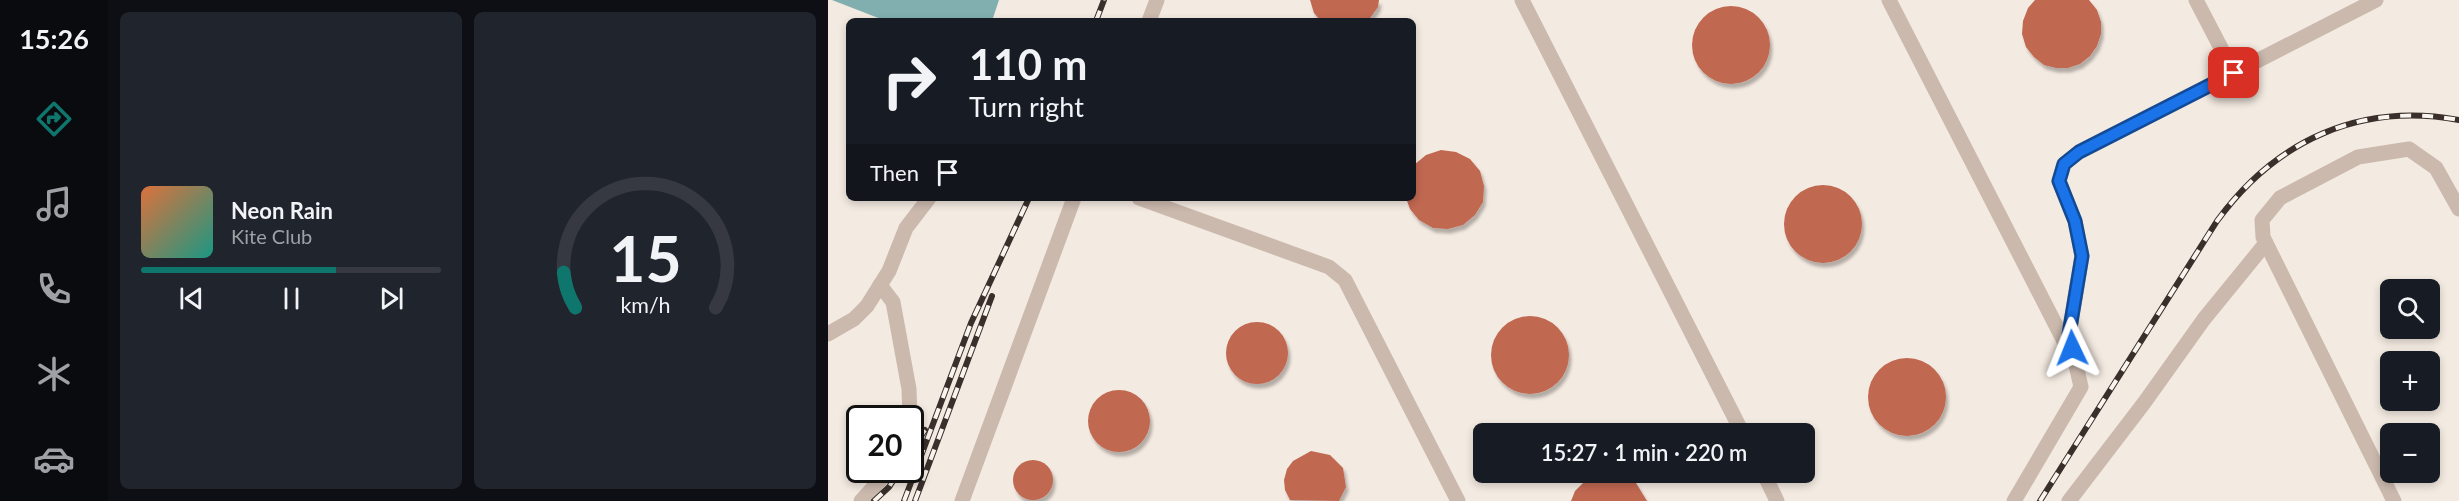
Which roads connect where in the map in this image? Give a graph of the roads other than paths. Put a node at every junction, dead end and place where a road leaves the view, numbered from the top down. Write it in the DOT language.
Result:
graph roads {
  1 [pos="1157,0"];
  2 [pos="1522,0"];
  3 [pos="1889,0"];
  4 [pos="2196,0"];
  5 [pos="2376,0"];
  6 [pos="1150,18"];
  7 [pos="2234,73"];
  8 [pos="927,201"];
  9 [pos="1073,201"];
  10 [pos="1147,201"];
  11 [pos="2459,209"];
  12 [pos="2266,243"];
  13 [pos="880,285"];
  14 [pos="828,334"];
  15 [pos="2072,348"];
  16 [pos="910,405"];
  17 [pos="1737,423"];
  18 [pos="877,483"];
  19 [pos="1769,483"];
  20 [pos="861,501"];
  21 [pos="962,501"];
  22 [pos="1457,501"];
  23 [pos="1778,501"];
  24 [pos="2014,501"];
  25 [pos="2068,501"];
  26 [pos="2394,501"];
  1 -- 6 [label="lane"];
  2 -- 17 [label="lane"];
  3 -- 15 [label="lane"];
  4 -- 7 [label="lane"];
  5 -- 7 [label="lane"];
  7 -- 15 [label="lane"];
  8 -- 13 [label="lane"];
  9 -- 21 [label="lane"];
  10 -- 22 [label="lane"];
  11 -- 12 [label="lane"];
  12 -- 25 [label="lane"];
  12 -- 26 [label="lane"];
  13 -- 14 [label="lane"];
  13 -- 16 [label="lane"];
  15 -- 24 [label="lane"];
  18 -- 20 [label="lane"];
  19 -- 23 [label="lane"];
}
